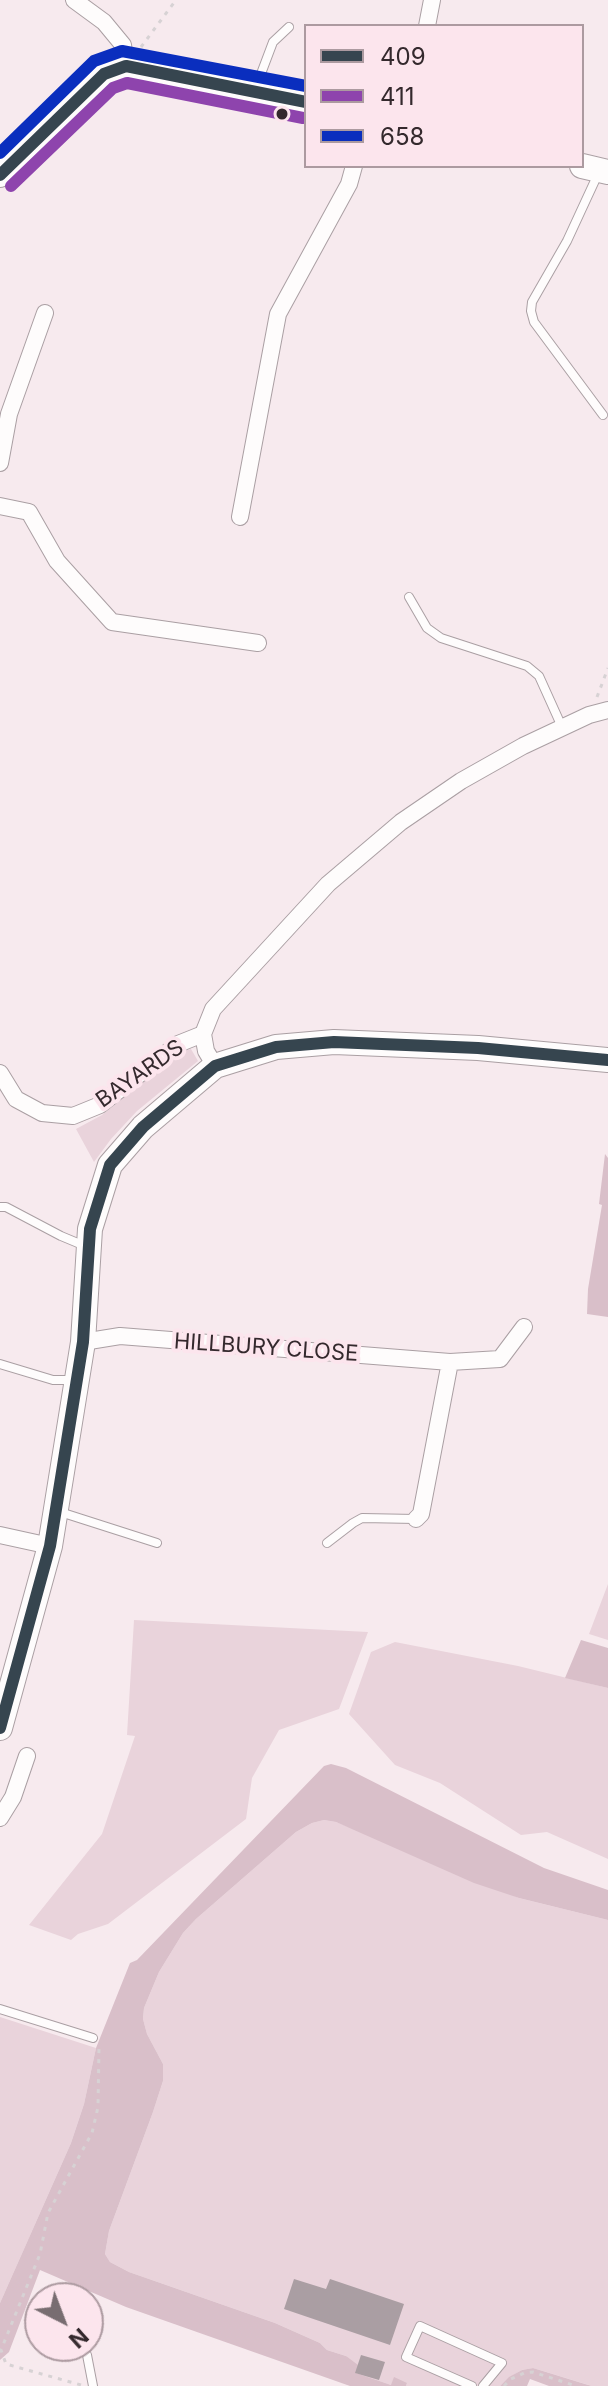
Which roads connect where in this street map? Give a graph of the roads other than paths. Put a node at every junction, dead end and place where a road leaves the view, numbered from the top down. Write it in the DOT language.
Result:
graph roads {
  1 [pos="74,0"];
  2 [pos="432,0"];
  3 [pos="427,24"];
  4 [pos="289,27"];
  5 [pos="126,66"];
  6 [pos="255,92"];
  7 [pos="304,102"];
  8 [pos="353,168"];
  9 [pos="597,169"];
  10 [pos="0,175"];
  11 [pos="45,313"];
  12 [pos="603,415"];
  13 [pos="0,463"];
  14 [pos="0,506"];
  15 [pos="240,517"];
  16 [pos="409,597"];
  17 [pos="258,643"];
  18 [pos="608,710"];
  19 [pos="562,728"];
  20 [pos="203,1034"];
  21 [pos="608,1060"];
  22 [pos="215,1066"];
  23 [pos="0,1073"];
  24 [pos="0,1207"];
  25 [pos="89,1247"];
  26 [pos="524,1327"];
  27 [pos="83,1342"];
  28 [pos="450,1362"];
  29 [pos="0,1364"];
  30 [pos="77,1380"];
  31 [pos="56,1510"];
  32 [pos="416,1519"];
  33 [pos="0,1535"];
  34 [pos="157,1543"];
  35 [pos="327,1543"];
  36 [pos="50,1546"];
  37 [pos="0,1728"];
  38 [pos="27,1756"];
  39 [pos="0,1818"];
  40 [pos="0,2009"];
  41 [pos="93,2038"];
  42 [pos="88,2362"];
  43 [pos="93,2386"];
  44 [pos="472,2386"];
  45 [pos="483,2386"];
  1 -- 5 [label="street"];
  2 -- 3 [label="street"];
  4 -- 6 [label="lane"];
  5 -- 6 [label="main road"];
  5 -- 10 [label="main road"];
  6 -- 7 [label="main road"];
  8 -- 15 [label="street"];
  9 -- 12 [label="lane"];
  11 -- 13 [label="street"];
  14 -- 17 [label="street"];
  16 -- 19 [label="lane"];
  18 -- 19 [label="street"];
  19 -- 20 [label="street"];
  20 -- 22 [label="street"];
  20 -- 23 [label="street, BAYARDS"];
  21 -- 22 [label="main road"];
  22 -- 25 [label="main road"];
  24 -- 25 [label="lane"];
  25 -- 27 [label="main road"];
  26 -- 28 [label="street, HILLBURY CLOSE"];
  27 -- 28 [label="street, HILLBURY CLOSE"];
  27 -- 30 [label="main road"];
  28 -- 32 [label="street"];
  29 -- 30 [label="lane"];
  30 -- 31 [label="main road"];
  31 -- 34 [label="lane"];
  31 -- 36 [label="main road"];
  32 -- 35 [label="lane"];
  33 -- 36 [label="street"];
  36 -- 37 [label="main road"];
  38 -- 39 [label="street"];
  40 -- 41 [label="lane"];
  42 -- 43 [label="lane"];
  44 -- 45 [label="lane"];
}
